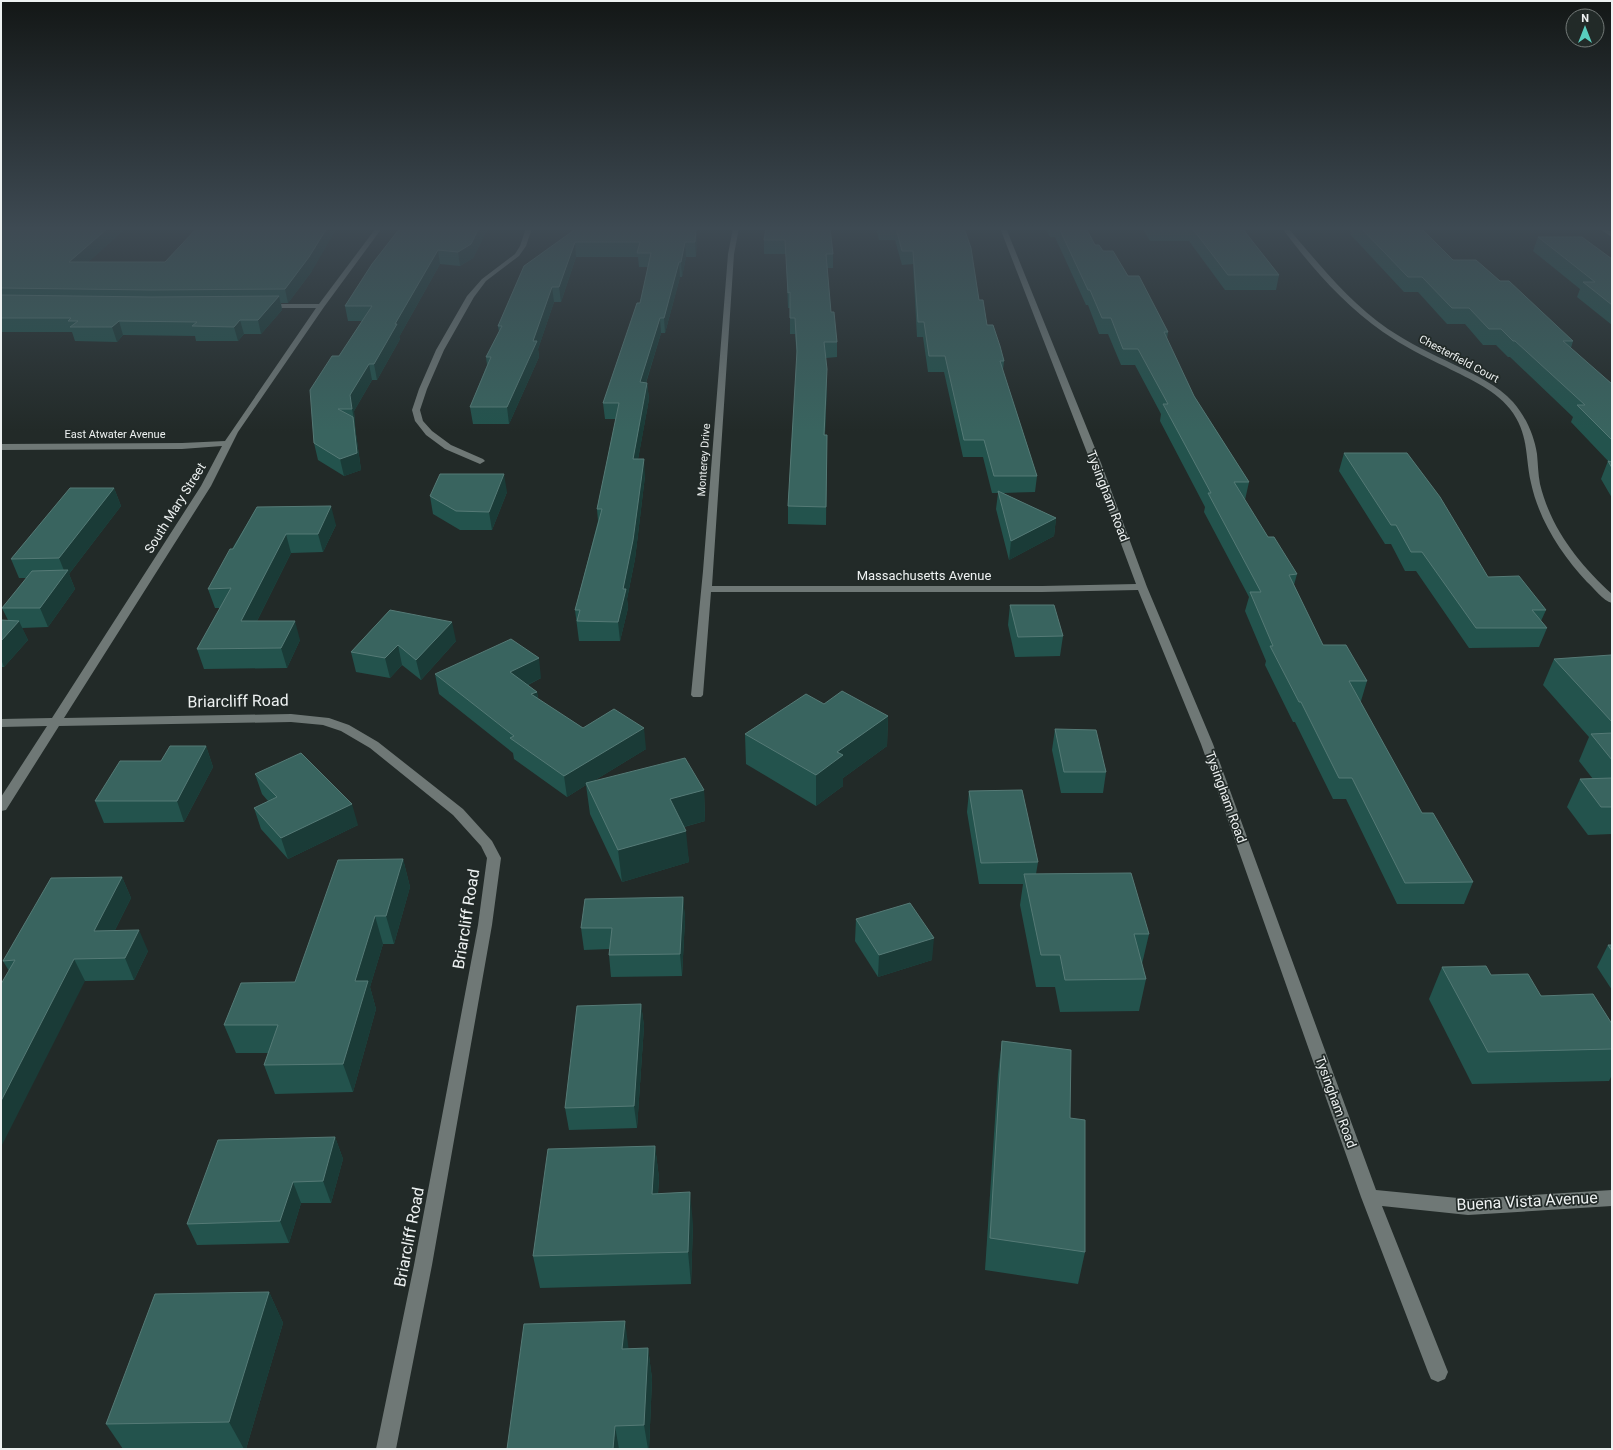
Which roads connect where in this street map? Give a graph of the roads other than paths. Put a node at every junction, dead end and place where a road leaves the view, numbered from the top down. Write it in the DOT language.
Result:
graph roads {
  1 [pos="329,296"];
  2 [pos="471,296"];
  3 [pos="728,296"];
  4 [pos="1030,296"];
  5 [pos="1344,296"];
  6 [pos="256,306"];
  7 [pos="321,306"];
  8 [pos="228,443"];
  9 [pos="1,447"];
  10 [pos="480,461"];
  11 [pos="1142,587"];
  12 [pos="707,589"];
  13 [pos="1612,600"];
  14 [pos="698,695"];
  15 [pos="54,722"];
  16 [pos="1,723"];
  17 [pos="1,807"];
  18 [pos="1370,1197"];
  19 [pos="1612,1198"];
  20 [pos="1438,1372"];
  21 [pos="386,1449"];
  1 -- 7 [label="street, South Mary Street"];
  2 -- 10 [label="street"];
  3 -- 12 [label="street, Monterey Drive"];
  4 -- 11 [label="street, Tysingham Road"];
  5 -- 13 [label="street, Chesterfield Court"];
  6 -- 7 [label="street"];
  7 -- 8 [label="street, South Mary Street"];
  8 -- 9 [label="street, East Atwater Avenue"];
  8 -- 15 [label="street, South Mary Street"];
  11 -- 12 [label="street, Massachusetts Avenue"];
  11 -- 18 [label="street, Tysingham Road"];
  12 -- 14 [label="street, Monterey Drive"];
  15 -- 16 [label="street, Briarcliff Road"];
  15 -- 17 [label="street, South Mary Street"];
  15 -- 21 [label="street, Briarcliff Road"];
  18 -- 19 [label="street, Buena Vista Avenue"];
  18 -- 20 [label="street, Tysingham Road"];
}
